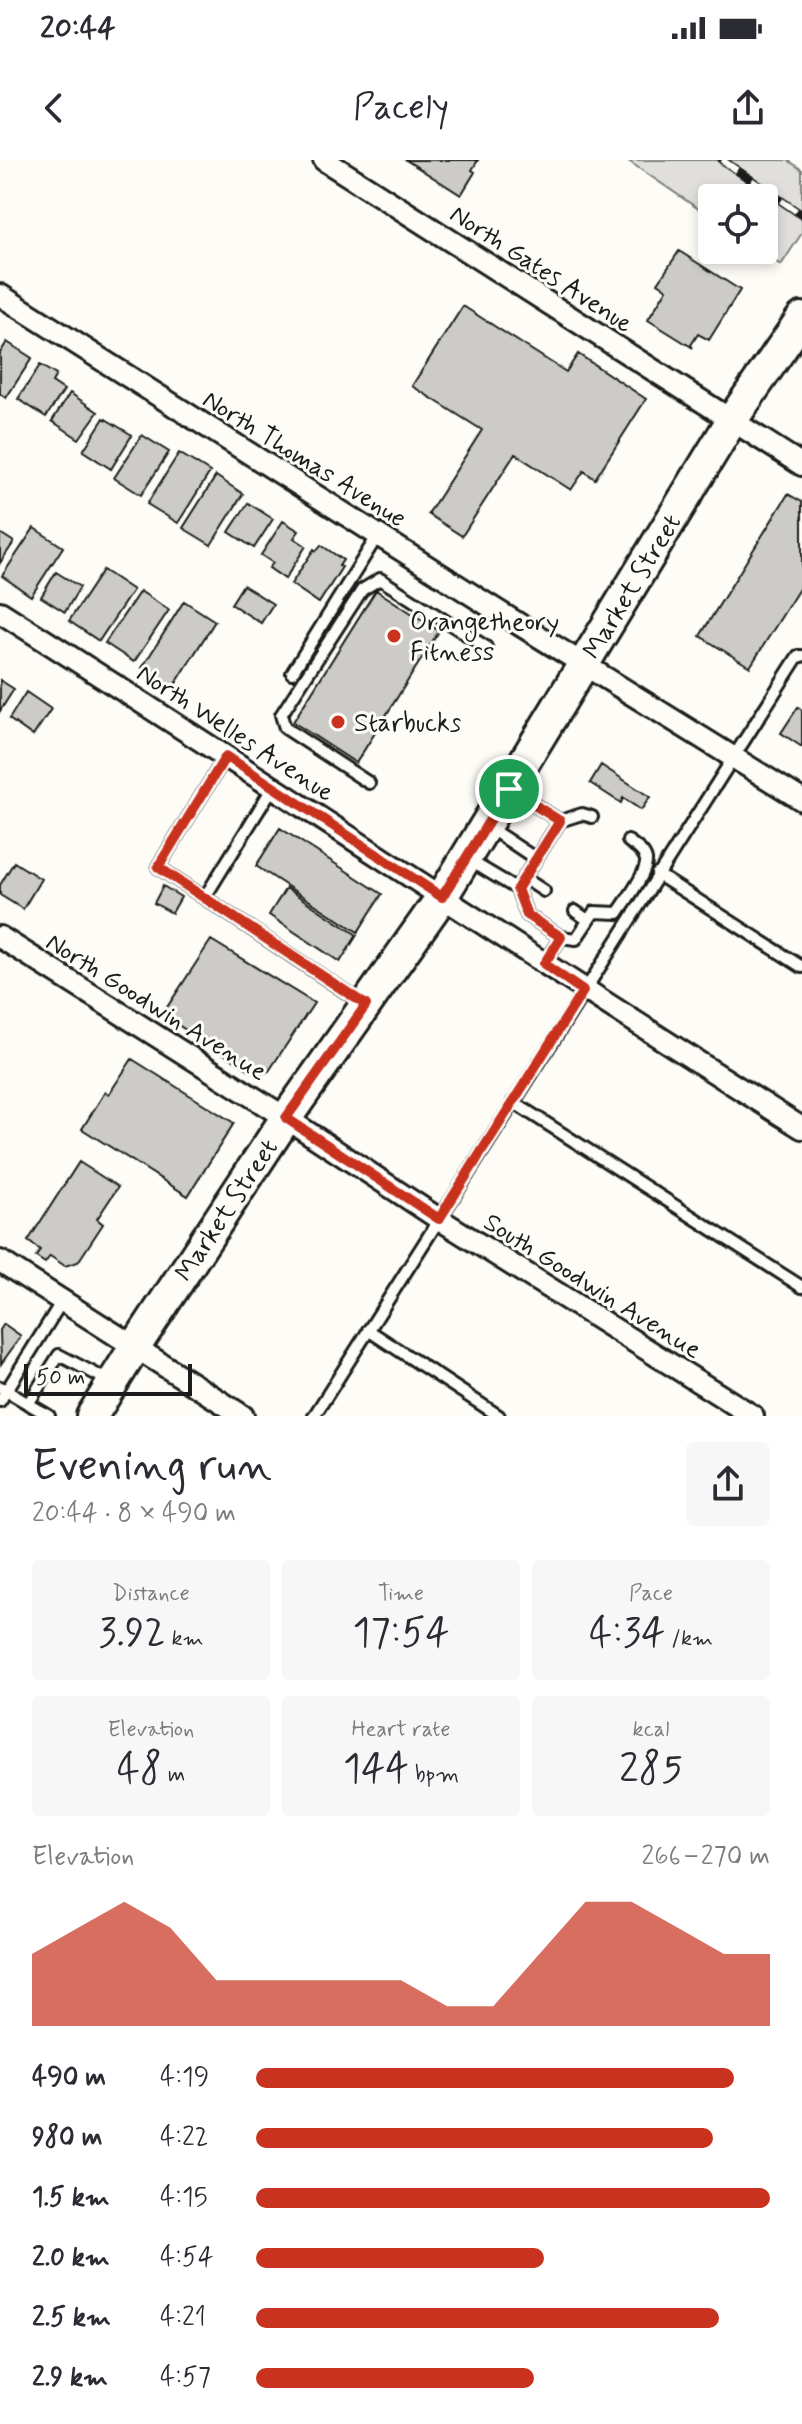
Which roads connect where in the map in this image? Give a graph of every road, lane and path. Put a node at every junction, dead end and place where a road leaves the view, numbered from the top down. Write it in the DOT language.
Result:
graph roads {
  1 [pos="324,160"];
  2 [pos="0,295"];
  3 [pos="802,318"];
  4 [pos="732,420"];
  5 [pos="802,465"];
  6 [pos="378,535"];
  7 [pos="0,612"];
  8 [pos="486,647"];
  9 [pos="802,656"];
  10 [pos="582,664"];
  11 [pos="292,673"];
  12 [pos="226,756"];
  13 [pos="733,756"];
  14 [pos="369,783"];
  15 [pos="273,787"];
  16 [pos="509,789"];
  17 [pos="802,800"];
  18 [pos="592,817"];
  19 [pos="560,821"];
  20 [pos="486,826"];
  21 [pos="628,841"];
  22 [pos="466,859"];
  23 [pos="536,859"];
  24 [pos="657,874"];
  25 [pos="524,878"];
  26 [pos="517,889"];
  27 [pos="544,891"];
  28 [pos="205,897"];
  29 [pos="442,897"];
  30 [pos="575,911"];
  31 [pos="588,920"];
  32 [pos="0,937"];
  33 [pos="561,937"];
  34 [pos="544,964"];
  35 [pos="802,967"];
  36 [pos="583,991"];
  37 [pos="366,1005"];
  38 [pos="513,1102"];
  39 [pos="286,1118"];
  40 [pos="802,1128"];
  41 [pos="439,1219"];
  42 [pos="2,1267"];
  43 [pos="802,1287"];
  44 [pos="62,1301"];
  45 [pos="368,1330"];
  46 [pos="135,1347"];
  47 [pos="112,1383"];
  48 [pos="2,1393"];
  49 [pos="28,1404"];
  50 [pos="49,1416"];
  51 [pos="92,1416"];
  52 [pos="243,1416"];
  53 [pos="314,1416"];
  54 [pos="499,1416"];
  55 [pos="753,1416"];
  1 -- 4 [label="street, North Gates Avenue"];
  2 -- 6 [label="street, North Thomas Avenue"];
  3 -- 4 [label="main road, Market Street"];
  4 -- 5 [label="street, North Gates Avenue"];
  4 -- 10 [label="main road, Market Street"];
  6 -- 10 [label="street, North Thomas Avenue"];
  6 -- 11 [label="lane"];
  7 -- 12 [label="street, North Welles Avenue"];
  8 -- 14 [label="lane"];
  9 -- 13 [label="lane"];
  10 -- 13 [label="street, North Thomas Avenue"];
  10 -- 16 [label="main road, Market Street"];
  12 -- 15 [label="street, North Welles Avenue"];
  12 -- 28 [label="lane"];
  13 -- 17 [label="street, North Thomas Avenue"];
  13 -- 24 [label="lane"];
  15 -- 28 [label="lane"];
  15 -- 29 [label="street, North Welles Avenue"];
  16 -- 19 [label="lane"];
  16 -- 20 [label="main road, Market Street"];
  18 -- 19 [label="lane"];
  19 -- 23 [label="lane"];
  20 -- 22 [label="main road, Market Street"];
  20 -- 23 [label="lane"];
  21 -- 31 [label="lane"];
  22 -- 26 [label="lane"];
  22 -- 29 [label="main road, Market Street"];
  23 -- 25 [label="lane"];
  24 -- 35 [label="lane"];
  24 -- 36 [label="lane"];
  25 -- 26 [label="lane"];
  25 -- 27 [label="lane"];
  26 -- 33 [label="lane"];
  28 -- 37 [label="lane"];
  29 -- 34 [label="street, North Welles Avenue"];
  29 -- 37 [label="main road, Market Street"];
  30 -- 31 [label="lane"];
  31 -- 33 [label="lane"];
  32 -- 39 [label="street, North Goodwin Avenue"];
  33 -- 34 [label="lane"];
  34 -- 36 [label="street, North Welles Avenue"];
  36 -- 38 [label="lane"];
  36 -- 40 [label="street, North Welles Avenue"];
  37 -- 39 [label="main road, Market Street"];
  38 -- 41 [label="lane"];
  38 -- 43 [label="lane"];
  39 -- 41 [label="street, South Goodwin Avenue"];
  39 -- 46 [label="main road, Market Street"];
  41 -- 45 [label="lane"];
  41 -- 55 [label="street, South Goodwin Avenue"];
  42 -- 44 [label="street"];
  44 -- 46 [label="street"];
  44 -- 48 [label="lane"];
  45 -- 53 [label="lane"];
  45 -- 54 [label="lane"];
  46 -- 47 [label="main road, Market Street"];
  46 -- 52 [label="street"];
  47 -- 49 [label="lane"];
  47 -- 51 [label="main road, Market Street"];
  48 -- 49 [label="lane"];
  49 -- 50 [label="lane"];
}
